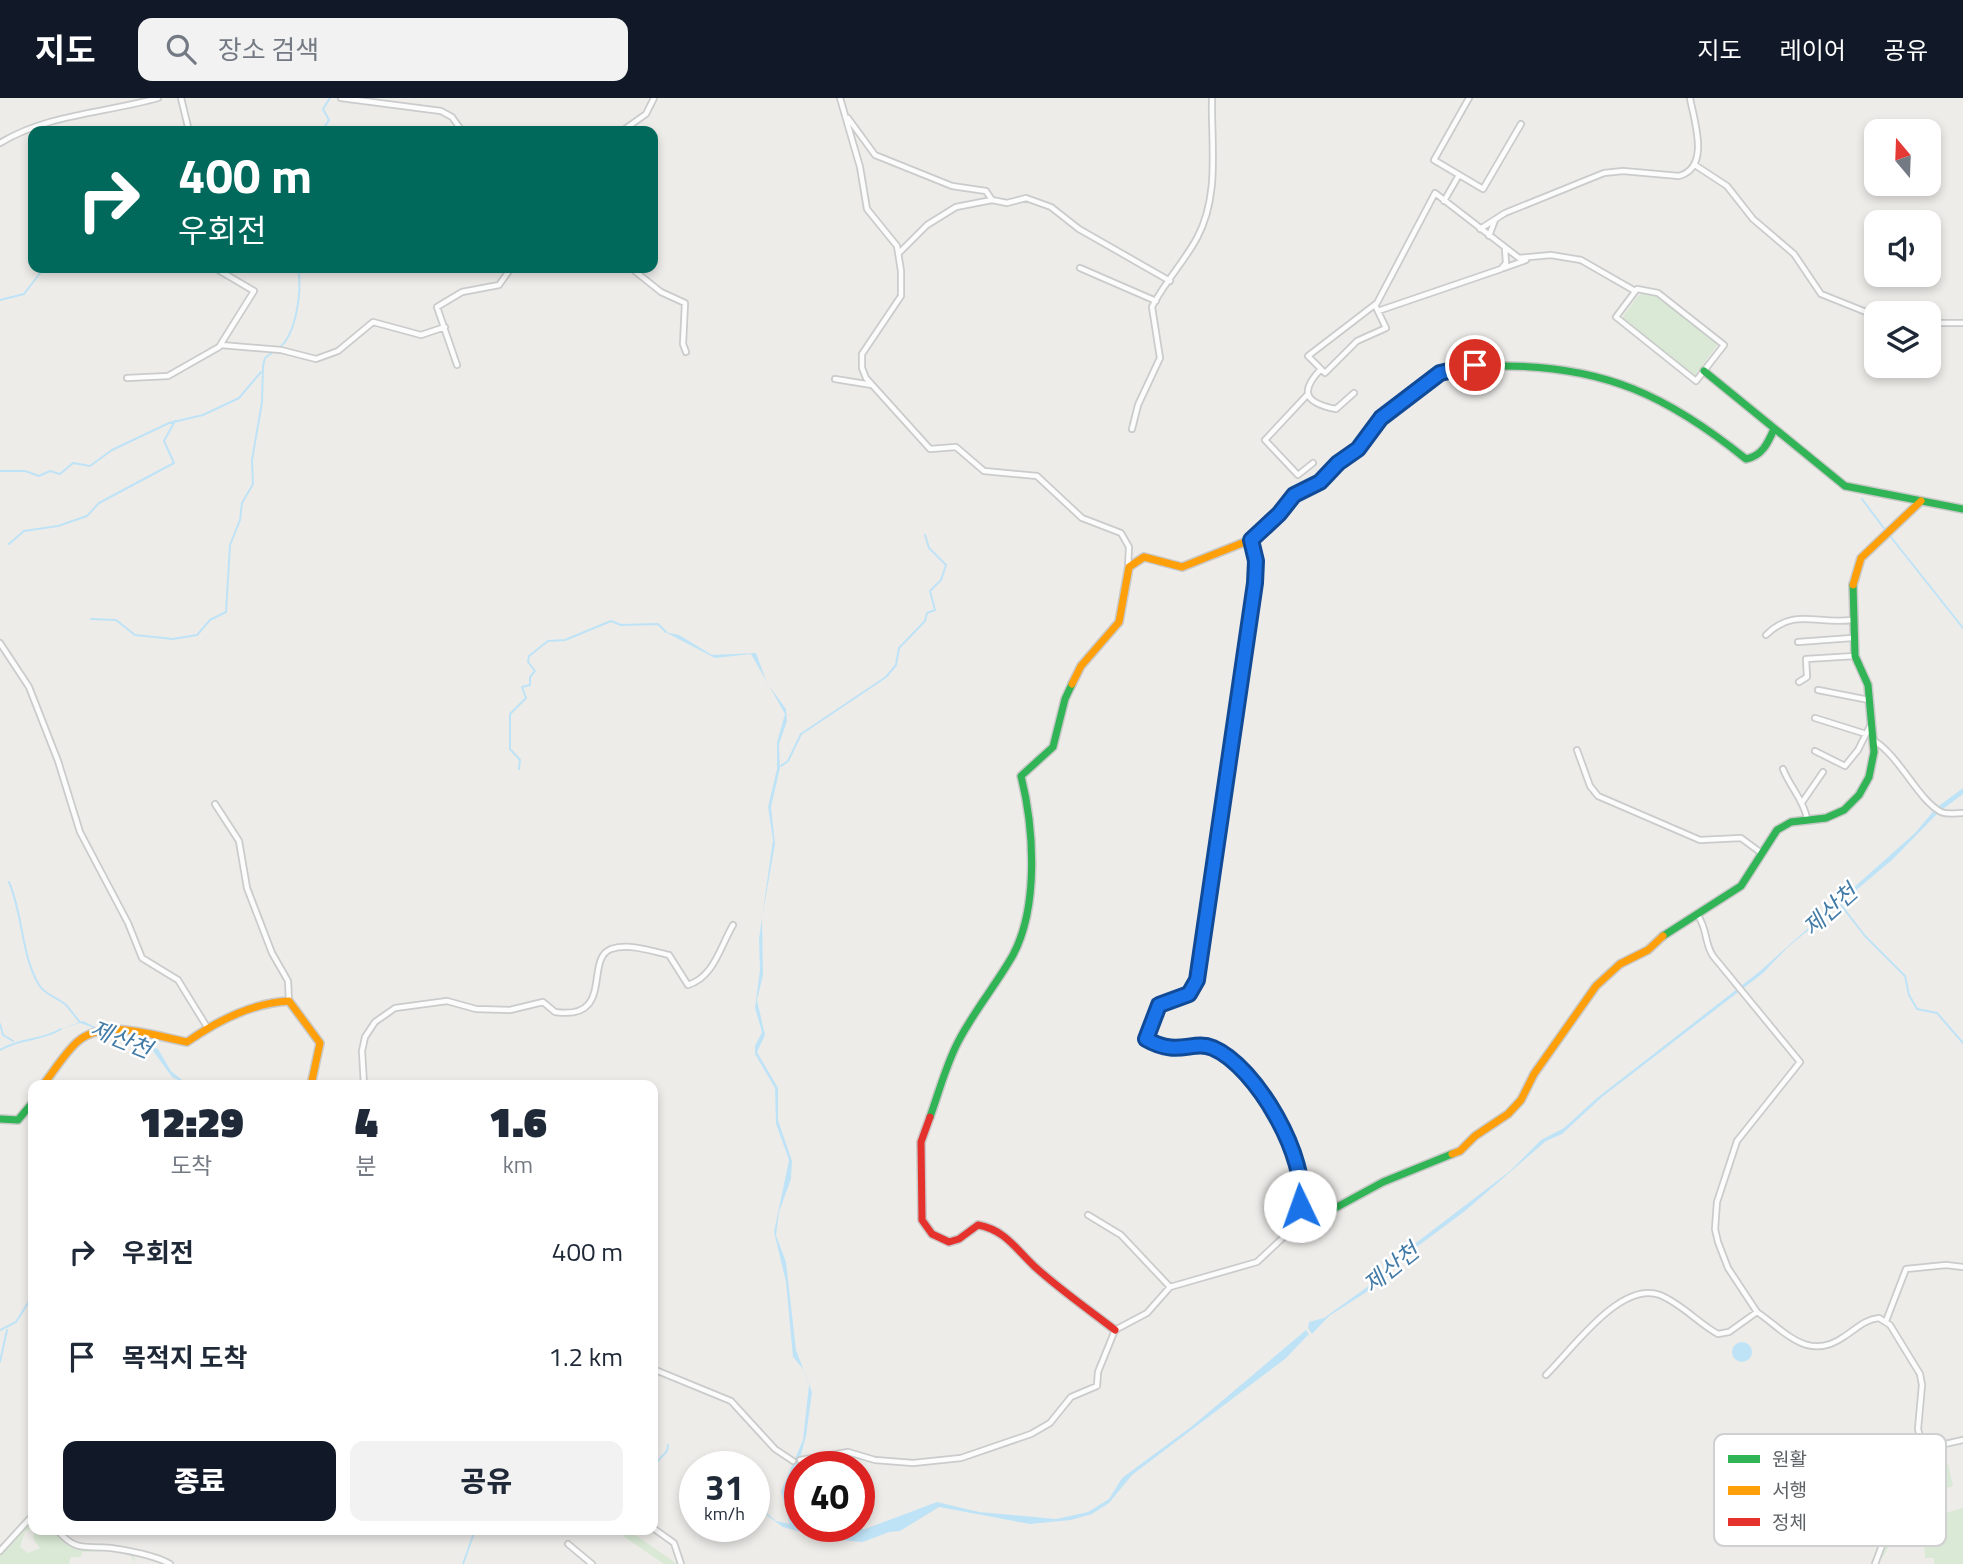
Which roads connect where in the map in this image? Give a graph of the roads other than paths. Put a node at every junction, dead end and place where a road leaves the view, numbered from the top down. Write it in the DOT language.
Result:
graph roads {
  1 [pos="158,98"];
  2 [pos="181,98"];
  3 [pos="341,98"];
  4 [pos="654,98"];
  5 [pos="840,98"];
  6 [pos="1212,98"];
  7 [pos="1469,98"];
  8 [pos="1690,98"];
  9 [pos="846,116"];
  10 [pos="1521,124"];
  11 [pos="42,126"];
  12 [pos="188,126"];
  13 [pos="458,126"];
  14 [pos="629,126"];
  15 [pos="28,132"];
  16 [pos="0,143"];
  17 [pos="1695,166"];
  18 [pos="1459,174"];
  19 [pos="992,200"];
  20 [pos="1444,201"];
  21 [pos="1496,219"];
  22 [pos="1480,229"];
  23 [pos="1489,236"];
  24 [pos="1504,248"];
  25 [pos="899,254"];
  26 [pos="1530,258"];
  27 [pos="1080,268"];
  28 [pos="1501,269"];
  29 [pos="223,273"];
  30 [pos="507,273"];
  31 [pos="637,273"];
  32 [pos="1170,281"];
  33 [pos="1636,291"];
  34 [pos="1156,301"];
  35 [pos="1375,305"];
  36 [pos="1378,311"];
  37 [pos="1864,311"];
  38 [pos="1941,323"];
  39 [pos="1963,323"];
  40 [pos="445,327"];
  41 [pos="221,345"];
  42 [pos="686,352"];
  43 [pos="457,365"];
  44 [pos="1321,369"];
  45 [pos="1703,371"];
  46 [pos="127,378"];
  47 [pos="835,379"];
  48 [pos="874,385"];
  49 [pos="1354,393"];
  50 [pos="1308,394"];
  51 [pos="1132,429"];
  52 [pos="1774,429"];
  53 [pos="1312,463"];
  54 [pos="1921,501"];
  55 [pos="1963,509"];
  56 [pos="1251,540"];
  57 [pos="1128,569"];
  58 [pos="1852,620"];
  59 [pos="1766,635"];
  60 [pos="1852,638"];
  61 [pos="1798,642"];
  62 [pos="0,643"];
  63 [pos="1855,656"];
  64 [pos="1799,682"];
  65 [pos="1818,690"];
  66 [pos="1869,700"];
  67 [pos="1815,718"];
  68 [pos="1868,730"];
  69 [pos="1873,740"];
  70 [pos="1577,750"];
  71 [pos="1815,751"];
  72 [pos="1783,769"];
  73 [pos="1823,772"];
  74 [pos="1803,801"];
  75 [pos="215,804"];
  76 [pos="1963,813"];
  77 [pos="1807,818"];
  78 [pos="1760,852"];
  79 [pos="1697,914"];
  80 [pos="733,925"];
  81 [pos="289,1001"];
  82 [pos="207,1027"];
  83 [pos="47,1080"];
  84 [pos="312,1080"];
  85 [pos="364,1080"];
  86 [pos="28,1108"];
  87 [pos="0,1119"];
  88 [pos="1088,1215"];
  89 [pos="1304,1225"];
  90 [pos="1963,1267"];
  91 [pos="1170,1287"];
  92 [pos="1757,1312"];
  93 [pos="1886,1321"];
  94 [pos="1115,1329"];
  95 [pos="658,1371"];
  96 [pos="1546,1375"];
  97 [pos="1919,1434"];
  98 [pos="784,1455"];
  99 [pos="875,1460"];
  100 [pos="28,1520"];
  101 [pos="658,1532"];
  102 [pos="62,1535"];
  103 [pos="568,1544"];
  104 [pos="1882,1546"];
  105 [pos="0,1551"];
  106 [pos="170,1564"];
  107 [pos="592,1564"];
  108 [pos="681,1564"];
  109 [pos="1875,1564"];
  1 -- 11 [label="street"];
  2 -- 12 [label="street"];
  3 -- 13 [label="street"];
  4 -- 14 [label="street"];
  5 -- 9 [label="street"];
  6 -- 32 [label="street"];
  7 -- 18 [label="street"];
  8 -- 17 [label="street"];
  9 -- 19 [label="street"];
  9 -- 25 [label="street"];
  10 -- 18 [label="street"];
  15 -- 16 [label="street"];
  17 -- 21 [label="street"];
  17 -- 37 [label="street"];
  18 -- 20 [label="street"];
  19 -- 25 [label="street"];
  19 -- 32 [label="street"];
  20 -- 22 [label="street"];
  20 -- 35 [label="street"];
  21 -- 22 [label="street"];
  21 -- 23 [label="street"];
  22 -- 23 [label="street"];
  23 -- 24 [label="street"];
  24 -- 26 [label="street"];
  24 -- 28 [label="street"];
  25 -- 48 [label="street"];
  26 -- 28 [label="street"];
  26 -- 33 [label="street"];
  27 -- 34 [label="street"];
  28 -- 36 [label="street"];
  29 -- 41 [label="street"];
  30 -- 40 [label="street"];
  31 -- 42 [label="street"];
  32 -- 34 [label="street"];
  33 -- 45 [label="street"];
  33 -- 45 [label="street"];
  34 -- 51 [label="street"];
  35 -- 36 [label="street"];
  35 -- 44 [label="street"];
  36 -- 44 [label="street"];
  38 -- 39 [label="street"];
  40 -- 41 [label="street"];
  40 -- 43 [label="street"];
  41 -- 46 [label="street"];
  44 -- 50 [label="street"];
  45 -- 52 [label="street"];
  47 -- 48 [label="street"];
  48 -- 57 [label="street"];
  49 -- 50 [label="street"];
  50 -- 53 [label="street"];
  52 -- 54 [label="street"];
  52 -- 56 [label="street"];
  54 -- 55 [label="street"];
  54 -- 58 [label="street"];
  56 -- 57 [label="street"];
  56 -- 89 [label="street"];
  57 -- 94 [label="street"];
  58 -- 59 [label="street"];
  58 -- 60 [label="street"];
  60 -- 61 [label="street"];
  60 -- 63 [label="street"];
  62 -- 82 [label="street"];
  63 -- 64 [label="street"];
  63 -- 66 [label="street"];
  65 -- 66 [label="street"];
  66 -- 68 [label="street"];
  67 -- 68 [label="street"];
  68 -- 69 [label="street"];
  68 -- 71 [label="street"];
  69 -- 76 [label="street"];
  69 -- 77 [label="street"];
  70 -- 78 [label="street"];
  72 -- 74 [label="street"];
  73 -- 74 [label="street"];
  74 -- 77 [label="street"];
  75 -- 81 [label="street"];
  77 -- 78 [label="street"];
  78 -- 79 [label="street"];
  79 -- 89 [label="street"];
  79 -- 92 [label="street"];
  80 -- 85 [label="street"];
  81 -- 82 [label="street"];
  81 -- 84 [label="street"];
  82 -- 83 [label="street"];
  86 -- 87 [label="street"];
  88 -- 91 [label="street"];
  89 -- 91 [label="street"];
  90 -- 93 [label="street"];
  91 -- 94 [label="street"];
  92 -- 93 [label="street"];
  92 -- 96 [label="street"];
  93 -- 97 [label="street"];
  94 -- 99 [label="street"];
  95 -- 98 [label="street"];
  100 -- 105 [label="street"];
  101 -- 108 [label="street"];
  102 -- 106 [label="street"];
  103 -- 107 [label="street"];
  104 -- 109 [label="street"];
}
